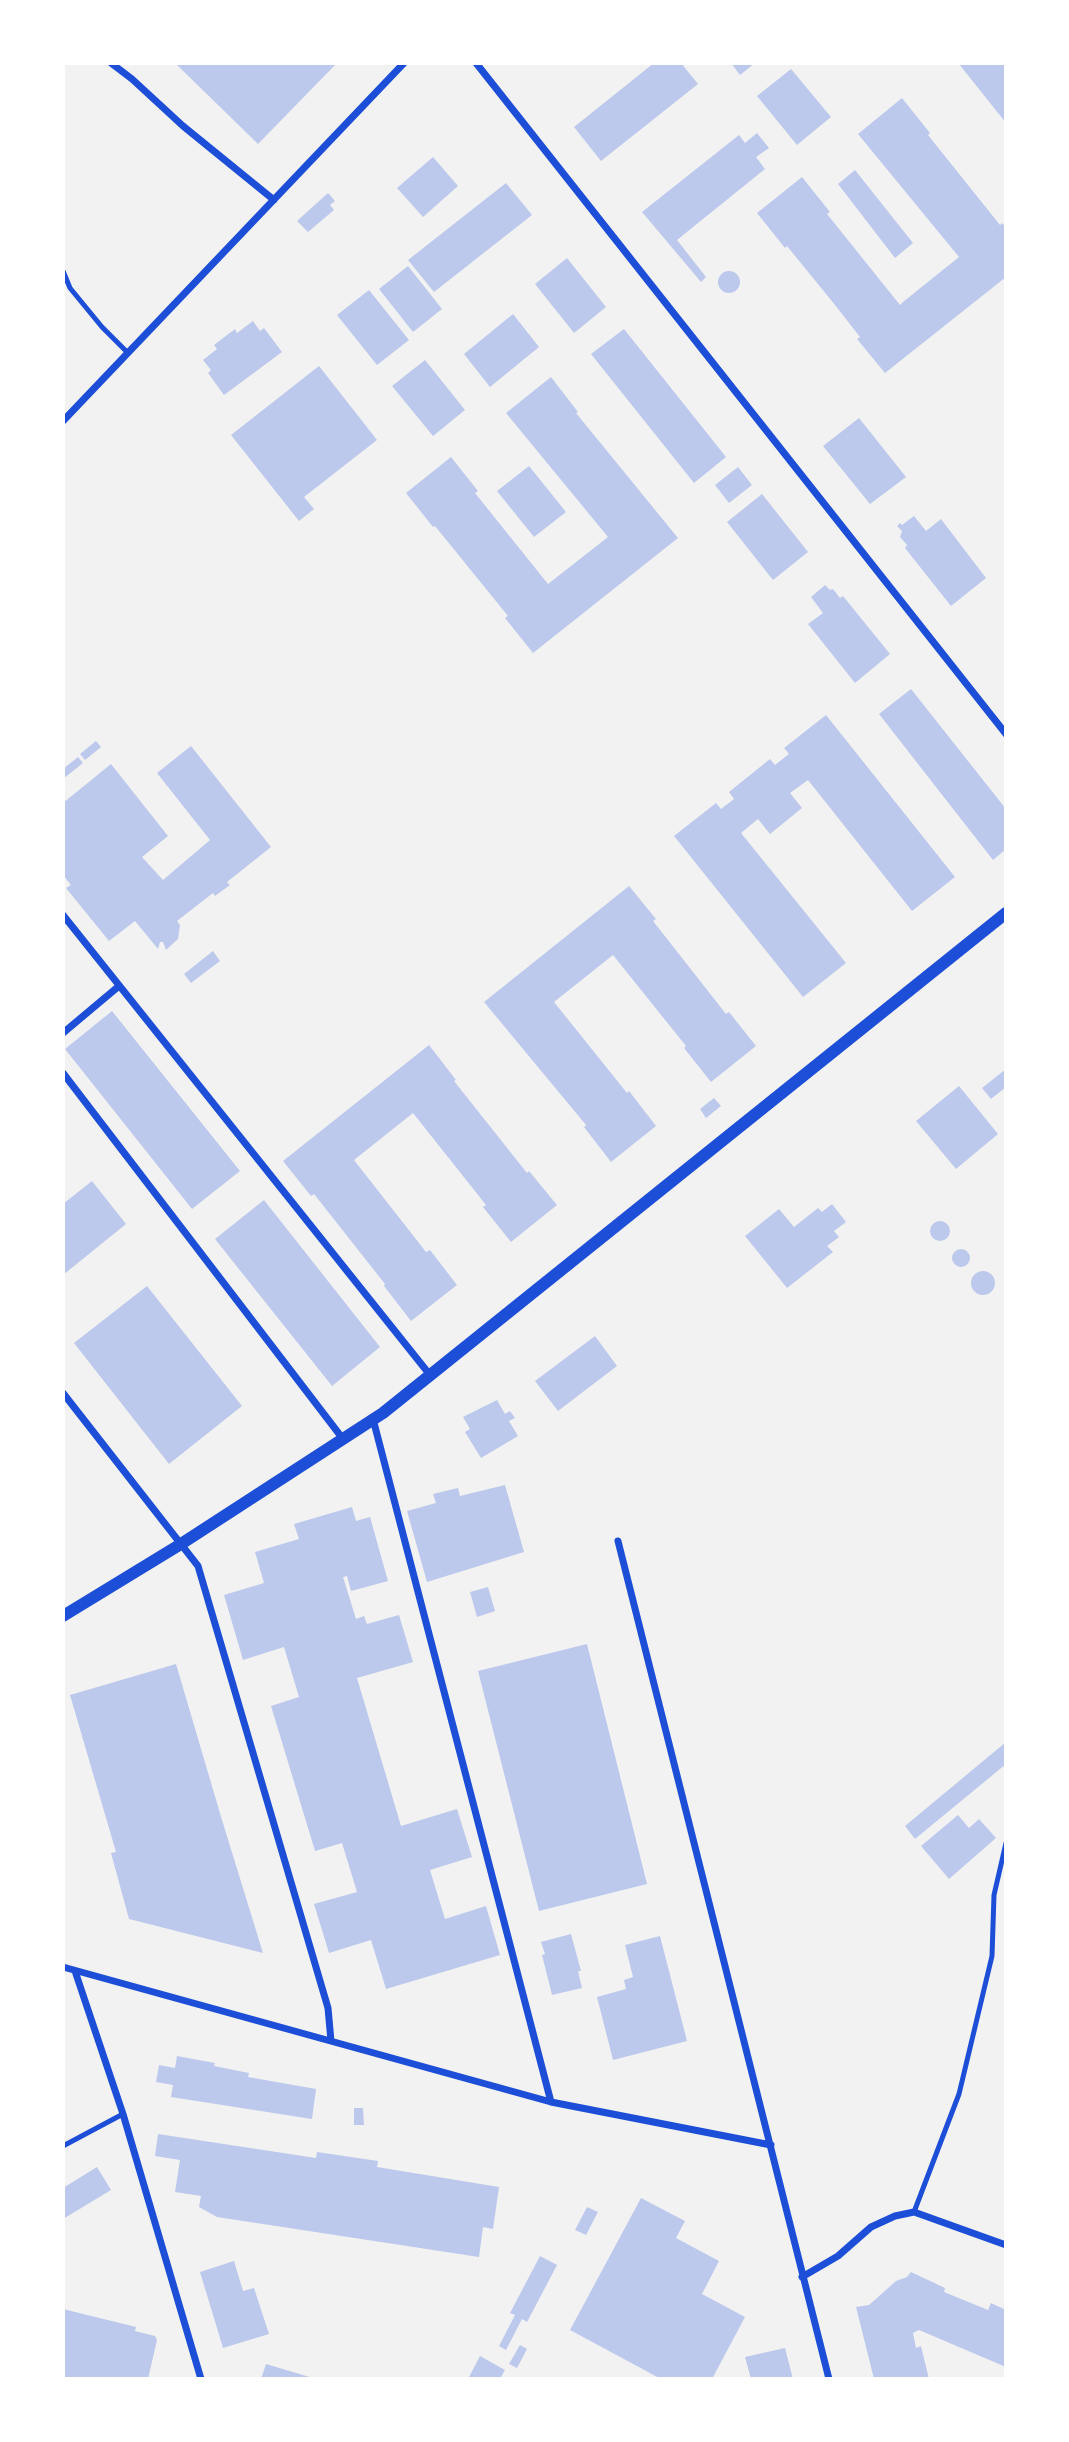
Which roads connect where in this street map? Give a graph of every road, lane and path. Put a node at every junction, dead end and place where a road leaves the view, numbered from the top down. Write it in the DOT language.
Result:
graph roads {
  1 [pos="111,63"];
  2 [pos="404,63"];
  3 [pos="476,63"];
  4 [pos="121,66"];
  5 [pos="274,200"];
  6 [pos="63,271"];
  7 [pos="128,352"];
  8 [pos="63,421"];
  9 [pos="1006,734"];
  10 [pos="1006,912"];
  11 [pos="63,915"];
  12 [pos="119,986"];
  13 [pos="63,1033"];
  14 [pos="63,1073"];
  15 [pos="430,1375"];
  16 [pos="63,1392"];
  17 [pos="373,1419"];
  18 [pos="343,1440"];
  19 [pos="618,1541"];
  20 [pos="181,1544"];
  21 [pos="63,1616"];
  22 [pos="1006,1843"];
  23 [pos="63,1968"];
  24 [pos="75,1971"];
  25 [pos="331,2041"];
  26 [pos="551,2102"];
  27 [pos="123,2114"];
  28 [pos="771,2145"];
  29 [pos="63,2147"];
  30 [pos="914,2212"];
  31 [pos="1006,2245"];
  32 [pos="802,2277"];
  33 [pos="201,2379"];
  34 [pos="829,2379"];
  1 -- 4 [label="street"];
  2 -- 5 [label="street"];
  3 -- 9 [label="street"];
  4 -- 5 [label="street"];
  5 -- 7 [label="street"];
  6 -- 7 [label="lane"];
  7 -- 8 [label="street"];
  10 -- 15 [label="street"];
  11 -- 12 [label="street"];
  12 -- 13 [label="street"];
  12 -- 15 [label="street"];
  14 -- 18 [label="street"];
  15 -- 17 [label="street"];
  16 -- 20 [label="street"];
  17 -- 18 [label="street"];
  17 -- 26 [label="street"];
  18 -- 20 [label="street"];
  19 -- 28 [label="street"];
  20 -- 21 [label="street"];
  20 -- 25 [label="street"];
  22 -- 30 [label="lane"];
  23 -- 24 [label="street"];
  24 -- 25 [label="street"];
  24 -- 27 [label="street"];
  25 -- 26 [label="street"];
  26 -- 28 [label="street"];
  27 -- 29 [label="lane"];
  27 -- 33 [label="street"];
  28 -- 32 [label="street"];
  30 -- 31 [label="street"];
  30 -- 32 [label="street"];
  32 -- 34 [label="street"];
}
